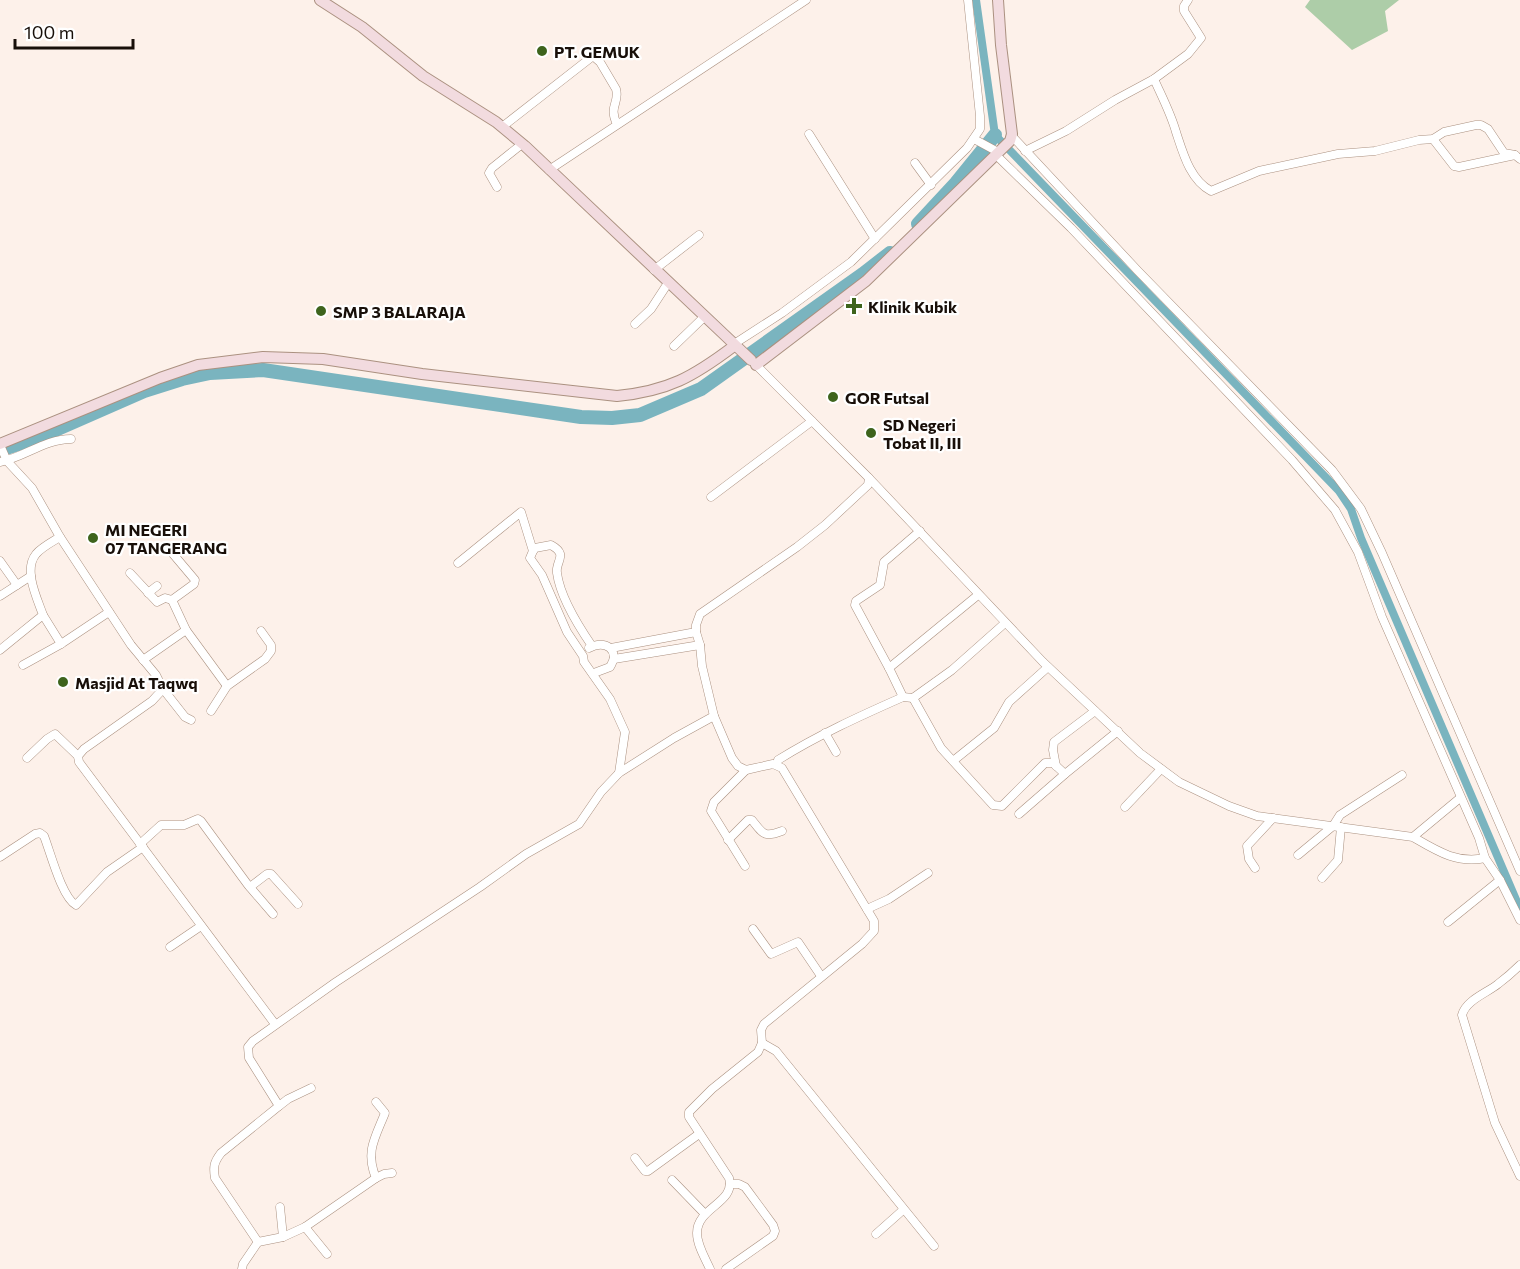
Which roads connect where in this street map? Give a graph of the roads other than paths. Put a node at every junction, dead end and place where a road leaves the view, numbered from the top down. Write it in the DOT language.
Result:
graph roads {
  1 [pos="320,0"];
  2 [pos="806,0"];
  3 [pos="968,0"];
  4 [pos="998,0"];
  5 [pos="1184,2"];
  6 [pos="1154,79"];
  7 [pos="617,124"];
  8 [pos="502,127"];
  9 [pos="809,134"];
  10 [pos="1011,139"];
  11 [pos="1433,139"];
  12 [pos="977,140"];
  13 [pos="522,144"];
  14 [pos="998,151"];
  15 [pos="1025,151"];
  16 [pos="1517,157"];
  17 [pos="915,163"];
  18 [pos="549,170"];
  19 [pos="931,185"];
  20 [pos="498,187"];
  21 [pos="699,235"];
  22 [pos="875,239"];
  23 [pos="654,270"];
  24 [pos="668,283"];
  25 [pos="704,317"];
  26 [pos="635,324"];
  27 [pos="674,346"];
  28 [pos="735,347"];
  29 [pos="753,362"];
  30 [pos="812,421"];
  31 [pos="71,439"];
  32 [pos="0,445"];
  33 [pos="4,460"];
  34 [pos="869,478"];
  35 [pos="711,497"];
  36 [pos="920,531"];
  37 [pos="60,537"];
  38 [pos="168,548"];
  39 [pos="532,551"];
  40 [pos="0,561"];
  41 [pos="458,564"];
  42 [pos="556,569"];
  43 [pos="130,573"];
  44 [pos="542,575"];
  45 [pos="32,576"];
  46 [pos="16,585"];
  47 [pos="158,586"];
  48 [pos="148,593"];
  49 [pos="978,595"];
  50 [pos="0,596"];
  51 [pos="172,600"];
  52 [pos="109,612"];
  53 [pos="43,615"];
  54 [pos="1005,623"];
  55 [pos="186,630"];
  56 [pos="261,631"];
  57 [pos="696,632"];
  58 [pos="61,644"];
  59 [pos="700,645"];
  60 [pos="592,646"];
  61 [pos="611,648"];
  62 [pos="0,650"];
  63 [pos="583,656"];
  64 [pos="614,659"];
  65 [pos="142,660"];
  66 [pos="23,665"];
  67 [pos="1048,667"];
  68 [pos="889,668"];
  69 [pos="594,674"];
  70 [pos="227,686"];
  71 [pos="163,689"];
  72 [pos="903,697"];
  73 [pos="913,698"];
  74 [pos="211,711"];
  75 [pos="1095,711"];
  76 [pos="714,716"];
  77 [pos="191,720"];
  78 [pos="1118,731"];
  79 [pos="825,733"];
  80 [pos="836,752"];
  81 [pos="78,756"];
  82 [pos="27,758"];
  83 [pos="953,761"];
  84 [pos="777,765"];
  85 [pos="1056,766"];
  86 [pos="1161,769"];
  87 [pos="746,770"];
  88 [pos="619,773"];
  89 [pos="1065,774"];
  90 [pos="1402,775"];
  91 [pos="1460,798"];
  92 [pos="1125,807"];
  93 [pos="1019,814"];
  94 [pos="1274,818"];
  95 [pos="1337,827"];
  96 [pos="782,831"];
  97 [pos="1413,837"];
  98 [pos="728,840"];
  99 [pos="142,846"];
  100 [pos="1298,855"];
  101 [pos="0,857"];
  102 [pos="1485,858"];
  103 [pos="745,866"];
  104 [pos="1255,868"];
  105 [pos="1520,871"];
  106 [pos="928,873"];
  107 [pos="1322,878"];
  108 [pos="1500,880"];
  109 [pos="250,887"];
  110 [pos="298,904"];
  111 [pos="867,909"];
  112 [pos="273,914"];
  113 [pos="1520,920"];
  114 [pos="1448,922"];
  115 [pos="201,926"];
  116 [pos="753,929"];
  117 [pos="170,947"];
  118 [pos="1520,965"];
  119 [pos="821,976"];
  120 [pos="275,1024"];
  121 [pos="762,1043"];
  122 [pos="311,1088"];
  123 [pos="376,1102"];
  124 [pos="279,1106"];
  125 [pos="699,1134"];
  126 [pos="635,1158"];
  127 [pos="392,1173"];
  128 [pos="1520,1176"];
  129 [pos="376,1178"];
  130 [pos="672,1180"];
  131 [pos="730,1184"];
  132 [pos="280,1207"];
  133 [pos="903,1210"];
  134 [pos="705,1214"];
  135 [pos="305,1227"];
  136 [pos="876,1234"];
  137 [pos="283,1237"];
  138 [pos="258,1242"];
  139 [pos="934,1246"];
  140 [pos="327,1254"];
  141 [pos="242,1269"];
  142 [pos="710,1269"];
  143 [pos="726,1269"];
  1 -- 8 [label="main road"];
  2 -- 7 [label="street"];
  3 -- 12 [label="street"];
  4 -- 10 [label="main road"];
  5 -- 6 [label="street"];
  6 -- 11 [label="street"];
  6 -- 15 [label="street"];
  7 -- 8 [label="street"];
  7 -- 18 [label="street"];
  8 -- 13 [label="main road"];
  9 -- 22 [label="street"];
  10 -- 14 [label="main road"];
  10 -- 15 [label="street"];
  11 -- 16 [label="street"];
  11 -- 16 [label="street"];
  12 -- 14 [label="street"];
  12 -- 19 [label="street"];
  13 -- 18 [label="main road"];
  13 -- 20 [label="street"];
  14 -- 29 [label="main road"];
  14 -- 91 [label="street"];
  15 -- 105 [label="street"];
  17 -- 19 [label="street"];
  18 -- 23 [label="main road"];
  19 -- 22 [label="street"];
  21 -- 23 [label="street"];
  22 -- 28 [label="street"];
  23 -- 24 [label="main road"];
  24 -- 25 [label="main road"];
  24 -- 26 [label="street"];
  25 -- 27 [label="street"];
  25 -- 28 [label="main road"];
  28 -- 29 [label="main road"];
  28 -- 32 [label="main road"];
  29 -- 30 [label="street"];
  30 -- 34 [label="street"];
  30 -- 35 [label="street"];
  31 -- 33 [label="street"];
  32 -- 33 [label="street"];
  33 -- 37 [label="street"];
  34 -- 36 [label="street"];
  34 -- 57 [label="street"];
  36 -- 49 [label="street"];
  36 -- 68 [label="street"];
  37 -- 45 [label="street"];
  37 -- 52 [label="street"];
  38 -- 51 [label="street"];
  39 -- 41 [label="street"];
  39 -- 42 [label="street"];
  39 -- 44 [label="street"];
  40 -- 46 [label="street"];
  42 -- 44 [label="street"];
  42 -- 60 [label="street"];
  43 -- 48 [label="street"];
  44 -- 63 [label="street"];
  45 -- 46 [label="street"];
  45 -- 53 [label="street"];
  46 -- 50 [label="street"];
  47 -- 48 [label="street"];
  48 -- 51 [label="street"];
  49 -- 54 [label="street"];
  49 -- 68 [label="street"];
  51 -- 55 [label="street"];
  52 -- 58 [label="street"];
  52 -- 65 [label="street"];
  53 -- 58 [label="street"];
  53 -- 62 [label="street"];
  54 -- 67 [label="street"];
  54 -- 73 [label="street"];
  55 -- 65 [label="street"];
  55 -- 70 [label="street"];
  56 -- 70 [label="street"];
  57 -- 59 [label="street"];
  57 -- 61 [label="street"];
  58 -- 66 [label="street"];
  59 -- 64 [label="street"];
  59 -- 76 [label="street"];
  60 -- 61 [label="street"];
  60 -- 63 [label="street"];
  61 -- 64 [label="street"];
  63 -- 69 [label="street"];
  64 -- 69 [label="street"];
  65 -- 71 [label="street"];
  67 -- 75 [label="street"];
  67 -- 83 [label="street"];
  68 -- 72 [label="street"];
  69 -- 88 [label="street"];
  70 -- 74 [label="street"];
  71 -- 77 [label="street"];
  71 -- 81 [label="street"];
  72 -- 73 [label="street"];
  72 -- 79 [label="street"];
  73 -- 83 [label="street"];
  75 -- 78 [label="street"];
  75 -- 85 [label="street"];
  76 -- 87 [label="street"];
  76 -- 88 [label="street"];
  78 -- 86 [label="street"];
  78 -- 89 [label="street"];
  79 -- 80 [label="street"];
  79 -- 84 [label="street"];
  81 -- 82 [label="street"];
  81 -- 99 [label="street"];
  83 -- 85 [label="street"];
  84 -- 87 [label="street"];
  84 -- 111 [label="street"];
  85 -- 89 [label="street"];
  86 -- 92 [label="street"];
  86 -- 94 [label="street"];
  87 -- 98 [label="street"];
  88 -- 120 [label="street"];
  89 -- 93 [label="street"];
  90 -- 95 [label="street"];
  91 -- 97 [label="street"];
  91 -- 102 [label="street"];
  94 -- 95 [label="street"];
  94 -- 104 [label="street"];
  95 -- 97 [label="street"];
  95 -- 100 [label="street"];
  95 -- 107 [label="street"];
  96 -- 98 [label="street"];
  97 -- 102 [label="street"];
  98 -- 103 [label="street"];
  99 -- 101 [label="street"];
  99 -- 109 [label="street"];
  99 -- 115 [label="street"];
  102 -- 108 [label="street"];
  106 -- 111 [label="street"];
  108 -- 113 [label="street"];
  108 -- 114 [label="street"];
  109 -- 110 [label="street"];
  109 -- 112 [label="street"];
  111 -- 119 [label="street"];
  115 -- 117 [label="street"];
  115 -- 120 [label="street"];
  116 -- 119 [label="street"];
  118 -- 128 [label="street"];
  119 -- 121 [label="street"];
  120 -- 124 [label="street"];
  121 -- 125 [label="street"];
  121 -- 133 [label="street"];
  122 -- 124 [label="street"];
  123 -- 129 [label="street"];
  124 -- 138 [label="street"];
  125 -- 126 [label="street"];
  125 -- 131 [label="street"];
  127 -- 129 [label="street"];
  129 -- 135 [label="street"];
  130 -- 134 [label="street"];
  131 -- 134 [label="street"];
  131 -- 143 [label="street"];
  132 -- 137 [label="street"];
  133 -- 136 [label="street"];
  133 -- 139 [label="street"];
  134 -- 142 [label="street"];
  135 -- 137 [label="street"];
  135 -- 140 [label="street"];
  137 -- 138 [label="street"];
  138 -- 141 [label="street"];
}
